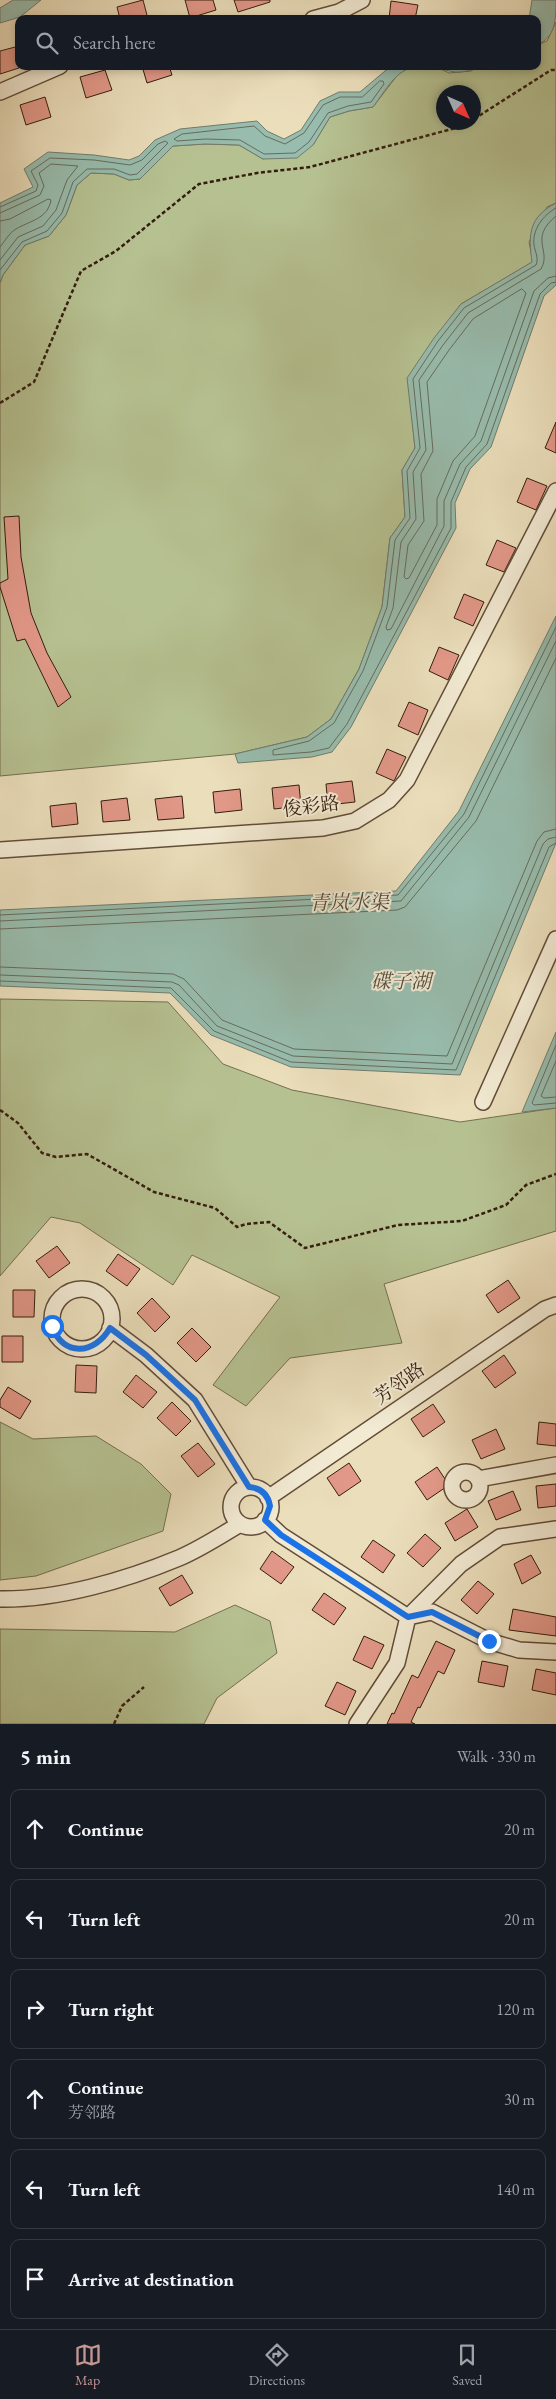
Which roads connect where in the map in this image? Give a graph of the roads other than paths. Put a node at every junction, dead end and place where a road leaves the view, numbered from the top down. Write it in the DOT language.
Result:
graph roads {
  1 [pos="362,0"];
  2 [pos="328,15"];
  3 [pos="51,70"];
  4 [pos="0,92"];
  5 [pos="556,491"];
  6 [pos="0,850"];
  7 [pos="556,939"];
  8 [pos="483,1102"];
  9 [pos="556,1305"];
  10 [pos="110,1328"];
  11 [pos="556,1465"];
  12 [pos="478,1479"];
  13 [pos="249,1487"];
  14 [pos="268,1498"];
  15 [pos="265,1520"];
  16 [pos="240,1524"];
  17 [pos="556,1529"];
  18 [pos="0,1599"];
  19 [pos="408,1617"];
  20 [pos="556,1652"];
  21 [pos="357,1724"];
  1 -- 2 [label="street"];
  3 -- 4 [label="street"];
  5 -- 6 [label="street, 俊彩路"];
  7 -- 8 [label="street"];
  9 -- 14 [label="street, 芳邻路"];
  10 -- 10 [label="street"];
  10 -- 13 [label="street"];
  11 -- 12 [label="street"];
  13 -- 14 [label="street"];
  13 -- 16 [label="street"];
  14 -- 15 [label="street"];
  15 -- 16 [label="street"];
  15 -- 19 [label="street"];
  16 -- 18 [label="street"];
  17 -- 19 [label="street"];
  19 -- 20 [label="street"];
  19 -- 21 [label="street"];
}
